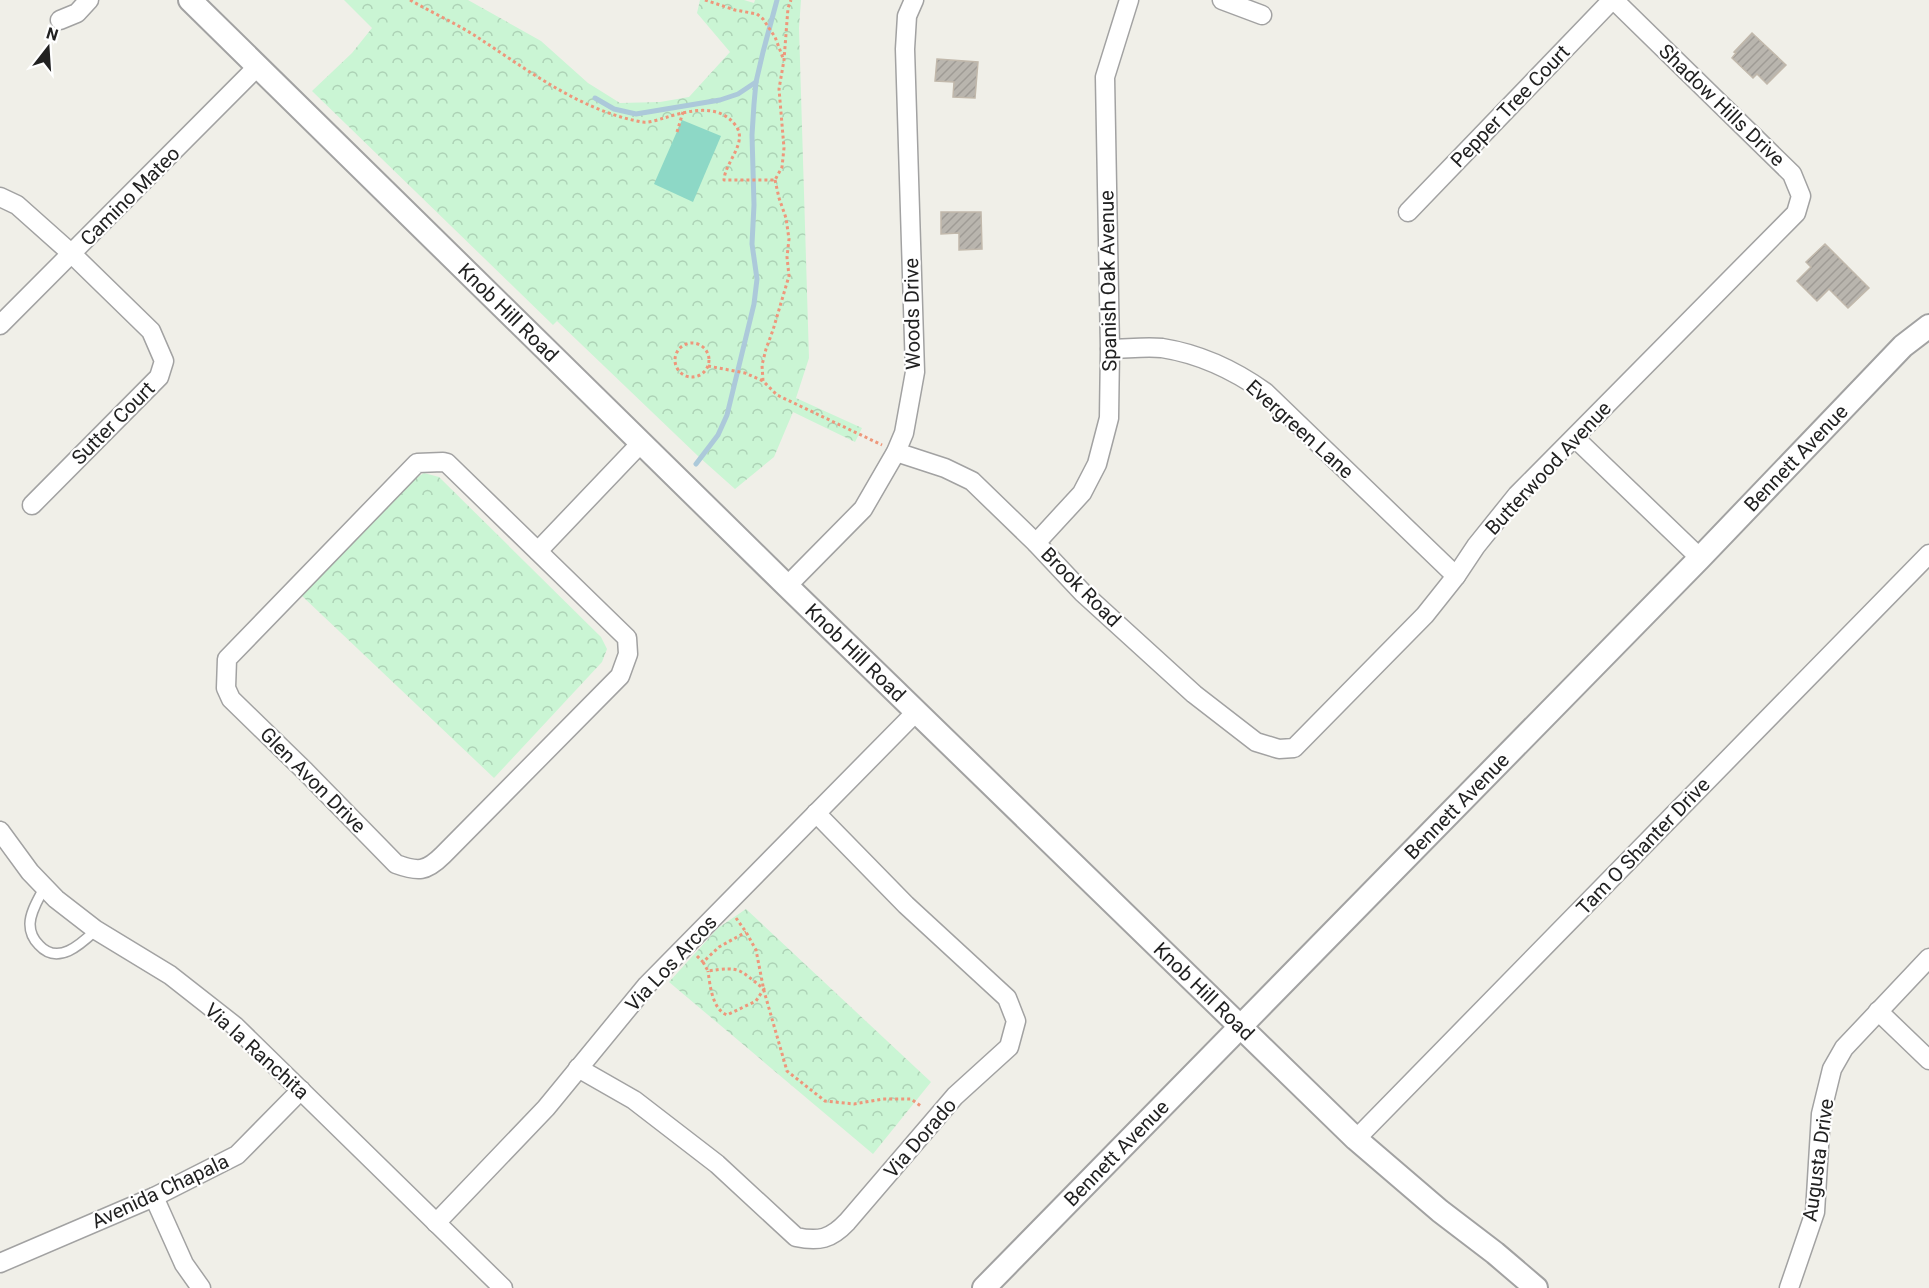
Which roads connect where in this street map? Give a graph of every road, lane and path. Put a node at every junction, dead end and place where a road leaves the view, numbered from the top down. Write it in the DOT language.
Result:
graph roads {
  1 [pos="89,0"];
  2 [pos="190,0"];
  3 [pos="410,0"];
  4 [pos="705,0"];
  5 [pos="790,0"];
  6 [pos="914,0"];
  7 [pos="1129,0"];
  8 [pos="1221,0"];
  9 [pos="1613,0"];
  10 [pos="1262,15"];
  11 [pos="60,20"];
  12 [pos="784,60"];
  13 [pos="258,66"];
  14 [pos="683,112"];
  15 [pos="677,132"];
  16 [pos="775,180"];
  17 [pos="0,196"];
  18 [pos="1408,212"];
  19 [pos="1788,220"];
  20 [pos="72,254"];
  21 [pos="0,325"];
  22 [pos="1929,326"];
  23 [pos="1110,349"];
  24 [pos="708,366"];
  25 [pos="762,381"];
  26 [pos="1575,438"];
  27 [pos="641,443"];
  28 [pos="896,452"];
  29 [pos="32,505"];
  30 [pos="1036,543"];
  31 [pos="538,551"];
  32 [pos="1929,554"];
  33 [pos="1700,558"];
  34 [pos="1456,576"];
  35 [pos="787,586"];
  36 [pos="916,712"];
  37 [pos="1256,742"];
  38 [pos="816,813"];
  39 [pos="0,831"];
  40 [pos="44,888"];
  41 [pos="725,906"];
  42 [pos="96,930"];
  43 [pos="746,932"];
  44 [pos="687,945"];
  45 [pos="1929,958"];
  46 [pos="703,962"];
  47 [pos="708,971"];
  48 [pos="764,989"];
  49 [pos="1878,1011"];
  50 [pos="1240,1026"];
  51 [pos="1929,1060"];
  52 [pos="578,1068"];
  53 [pos="301,1090"];
  54 [pos="937,1118"];
  55 [pos="1356,1139"];
  56 [pos="154,1197"];
  57 [pos="436,1223"];
  58 [pos="0,1263"];
  59 [pos="201,1288"];
  60 [pos="502,1288"];
  61 [pos="984,1288"];
  62 [pos="1536,1288"];
  63 [pos="1789,1288"];
  1 -- 11 [label="street"];
  2 -- 13 [label="street, Knob Hill Road"];
  3 -- 14 [label="path"];
  4 -- 12 [label="path"];
  5 -- 12 [label="path"];
  6 -- 28 [label="street, Woods Drive"];
  7 -- 23 [label="street, Spanish Oak Avenue"];
  8 -- 10 [label="street"];
  9 -- 18 [label="street, Pepper Tree Court"];
  9 -- 19 [label="street, Shadow Hills Drive"];
  12 -- 16 [label="path"];
  13 -- 20 [label="street, Camino Mateo"];
  13 -- 27 [label="street, Knob Hill Road"];
  14 -- 15 [label="path"];
  14 -- 16 [label="path"];
  16 -- 25 [label="path"];
  17 -- 20 [label="street, Sutter Court"];
  19 -- 26 [label="street, Butterwood Avenue"];
  20 -- 21 [label="street, Camino Mateo"];
  20 -- 29 [label="street, Sutter Court"];
  22 -- 33 [label="street, Bennett Avenue"];
  23 -- 30 [label="street, Spanish Oak Avenue"];
  23 -- 34 [label="street, Evergreen Lane"];
  24 -- 24 [label="path"];
  24 -- 25 [label="path"];
  25 -- 28 [label="path"];
  26 -- 33 [label="street"];
  26 -- 34 [label="street, Butterwood Avenue"];
  27 -- 31 [label="street"];
  27 -- 35 [label="street, Knob Hill Road"];
  28 -- 30 [label="street, Brook Road"];
  28 -- 35 [label="street, Woods Drive"];
  30 -- 37 [label="street, Brook Road"];
  31 -- 31 [label="street, Glen Avon Drive"];
  32 -- 55 [label="street, Tam O Shanter Drive"];
  33 -- 50 [label="street, Bennett Avenue"];
  34 -- 37 [label="street, Butterwood Avenue"];
  35 -- 36 [label="street, Knob Hill Road"];
  36 -- 38 [label="street, Via Los Arcos"];
  36 -- 50 [label="street, Knob Hill Road"];
  38 -- 41 [label="street, Via Los Arcos"];
  38 -- 54 [label="street, Via Dorado"];
  39 -- 40 [label="street, Via la Ranchita"];
  40 -- 42 [label="street, Via la Ranchita"];
  40 -- 42 [label="lane"];
  41 -- 43 [label="path"];
  41 -- 44 [label="street, Via Los Arcos"];
  42 -- 53 [label="street, Via la Ranchita"];
  43 -- 46 [label="path"];
  43 -- 48 [label="path"];
  44 -- 46 [label="path"];
  44 -- 52 [label="street, Via Los Arcos"];
  45 -- 49 [label="street, Augusta Drive"];
  46 -- 47 [label="path"];
  47 -- 48 [label="path"];
  47 -- 48 [label="path"];
  48 -- 54 [label="path"];
  49 -- 51 [label="street"];
  49 -- 63 [label="street, Augusta Drive"];
  50 -- 55 [label="street, Knob Hill Road"];
  50 -- 61 [label="street, Bennett Avenue"];
  52 -- 54 [label="street, Via Dorado"];
  52 -- 57 [label="street, Via Los Arcos"];
  53 -- 56 [label="street, Avenida Chapala"];
  53 -- 57 [label="street, Via la Ranchita"];
  55 -- 62 [label="street, Knob Hill Road"];
  56 -- 58 [label="street, Avenida Chapala"];
  56 -- 59 [label="street"];
  57 -- 60 [label="street, Via la Ranchita"];
}
